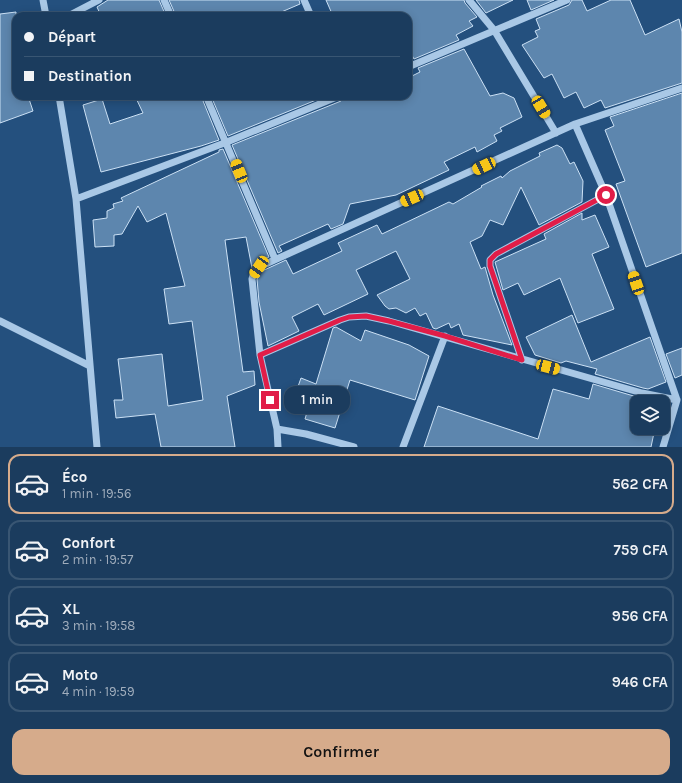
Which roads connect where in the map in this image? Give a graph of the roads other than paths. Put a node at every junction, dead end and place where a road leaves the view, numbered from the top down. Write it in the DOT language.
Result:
graph roads {
  1 [pos="43,0"];
  2 [pos="99,0"];
  3 [pos="164,0"];
  4 [pos="469,0"];
  5 [pos="567,0"];
  6 [pos="307,1"];
  7 [pos="45,12"];
  8 [pos="76,12"];
  9 [pos="169,12"];
  10 [pos="309,12"];
  11 [pos="494,30"];
  12 [pos="412,65"];
  13 [pos="682,88"];
  14 [pos="60,100"];
  15 [pos="208,100"];
  16 [pos="329,100"];
  17 [pos="575,124"];
  18 [pos="556,133"];
  19 [pos="226,142"];
  20 [pos="606,195"];
  21 [pos="76,199"];
  22 [pos="275,259"];
  23 [pos="0,321"];
  24 [pos="445,336"];
  25 [pos="260,355"];
  26 [pos="522,360"];
  27 [pos="90,366"];
  28 [pos="677,400"];
  29 [pos="277,429"];
  30 [pos="97,447"];
  31 [pos="278,447"];
  32 [pos="354,447"];
  33 [pos="403,447"];
  34 [pos="663,447"];
  1 -- 7 [label="street"];
  2 -- 8 [label="street"];
  3 -- 9 [label="street"];
  4 -- 11 [label="street"];
  5 -- 11 [label="street"];
  6 -- 10 [label="street"];
  11 -- 12 [label="street"];
  11 -- 18 [label="street"];
  13 -- 17 [label="street"];
  14 -- 21 [label="street"];
  15 -- 19 [label="street"];
  16 -- 19 [label="street"];
  17 -- 18 [label="street"];
  17 -- 20 [label="street"];
  18 -- 22 [label="street"];
  19 -- 21 [label="street"];
  19 -- 22 [label="street"];
  20 -- 26 [label="street"];
  20 -- 28 [label="street"];
  21 -- 27 [label="street"];
  22 -- 25 [label="street"];
  23 -- 27 [label="street"];
  24 -- 25 [label="street"];
  24 -- 26 [label="street"];
  24 -- 33 [label="street"];
  25 -- 29 [label="street"];
  26 -- 28 [label="street"];
  27 -- 30 [label="street"];
  28 -- 34 [label="street"];
  29 -- 31 [label="street"];
  29 -- 32 [label="street"];
}
